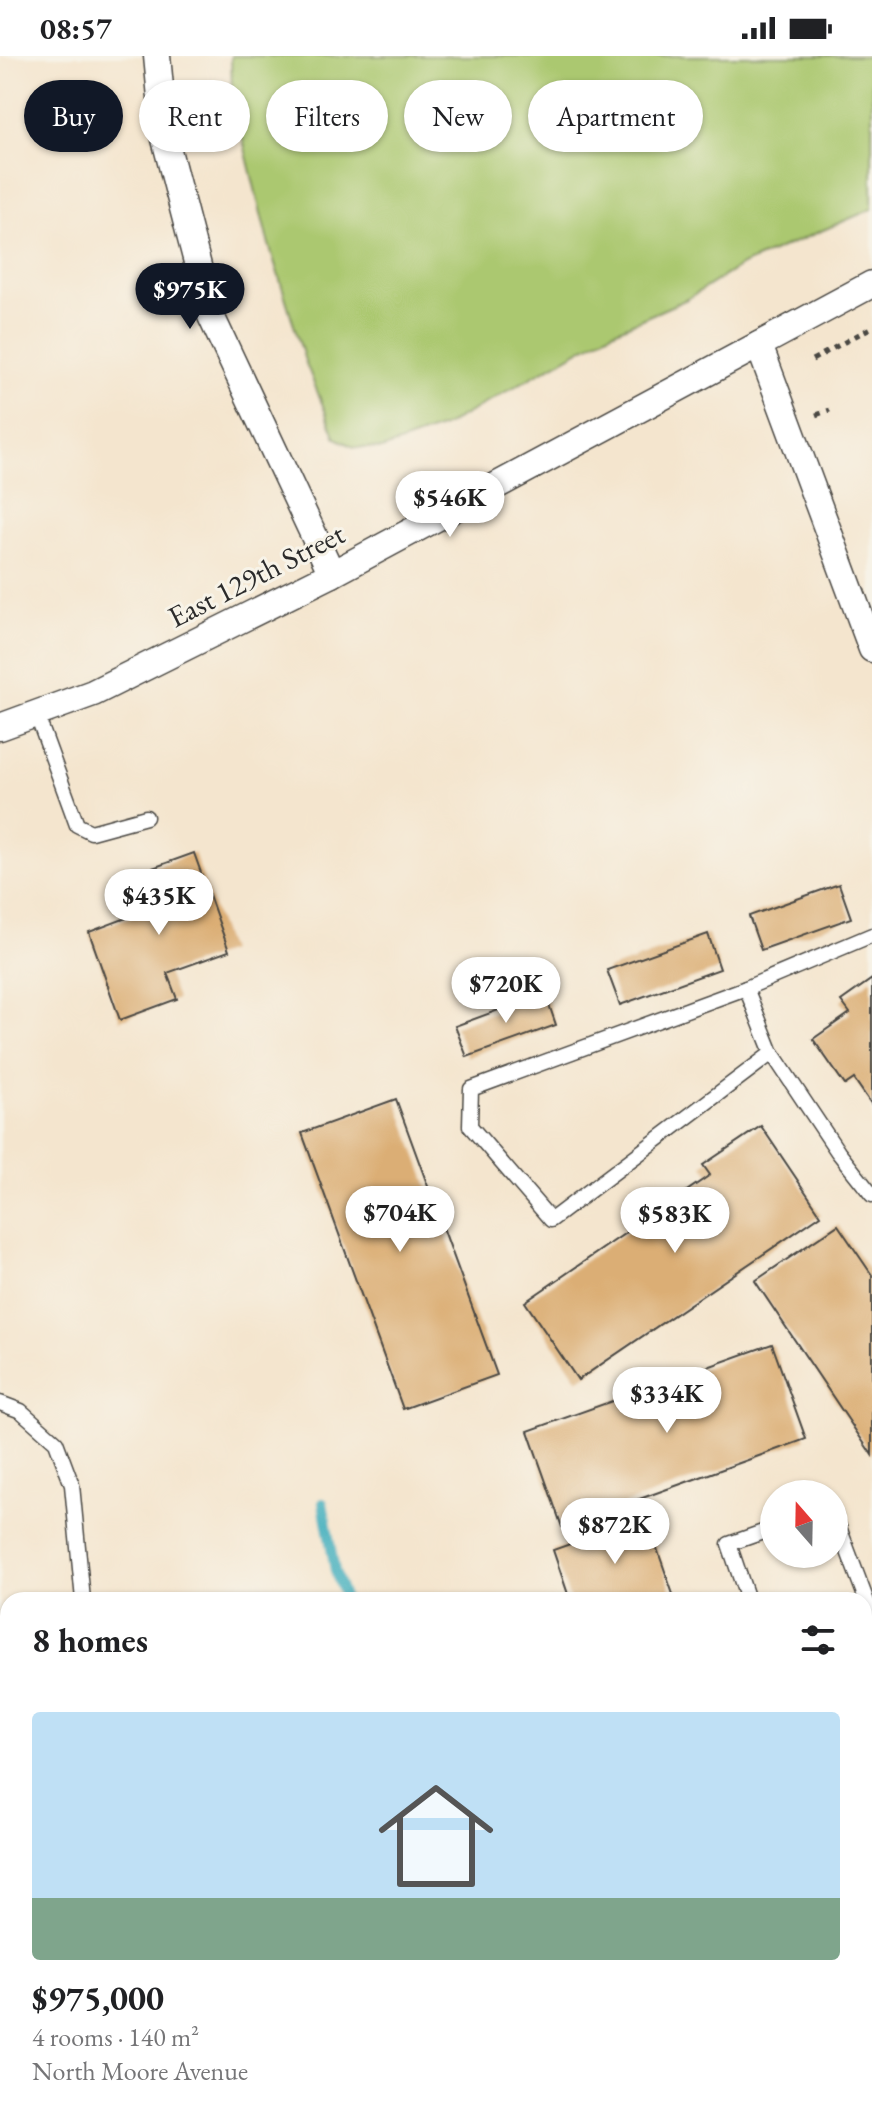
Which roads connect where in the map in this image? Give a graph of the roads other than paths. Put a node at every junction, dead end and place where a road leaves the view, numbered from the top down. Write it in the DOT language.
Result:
graph roads {
  1 [pos="157,56"];
  2 [pos="872,284"];
  3 [pos="759,345"];
  4 [pos="332,574"];
  5 [pos="872,649"];
  6 [pos="36,713"];
  7 [pos="0,727"];
  8 [pos="146,817"];
  9 [pos="872,935"];
  10 [pos="746,988"];
  11 [pos="772,1053"];
  12 [pos="872,1195"];
  13 [pos="0,1403"];
  14 [pos="760,1533"];
  15 [pos="848,1551"];
  16 [pos="82,1592"];
  17 [pos="745,1592"];
  18 [pos="863,1592"];
  1 -- 4 [label="street"];
  2 -- 3 [label="street, East 129th Street"];
  3 -- 4 [label="street, East 129th Street"];
  3 -- 5 [label="street"];
  4 -- 6 [label="street, East 129th Street"];
  6 -- 7 [label="street, East 129th Street"];
  6 -- 8 [label="lane"];
  9 -- 10 [label="lane"];
  10 -- 11 [label="lane"];
  10 -- 11 [label="lane"];
  11 -- 12 [label="lane"];
  13 -- 16 [label="lane"];
  14 -- 17 [label="lane"];
  15 -- 18 [label="lane"];
}
